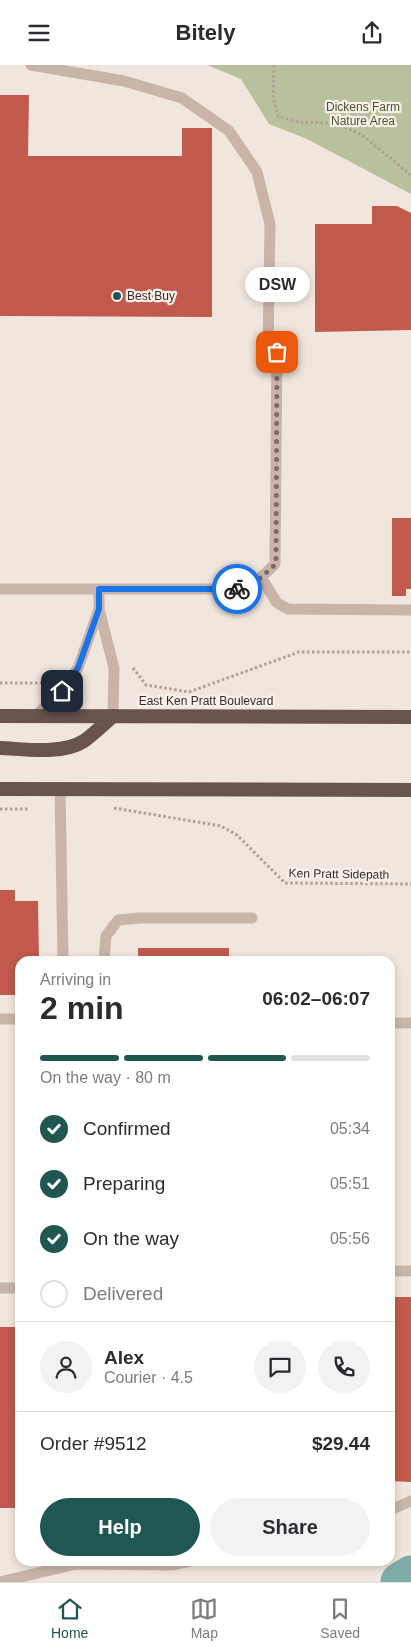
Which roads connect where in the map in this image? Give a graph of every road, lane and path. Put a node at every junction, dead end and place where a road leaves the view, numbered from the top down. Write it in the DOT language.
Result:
graph roads {
  1 [pos="31,65"];
  2 [pos="274,65"];
  3 [pos="411,175"];
  4 [pos="262,577"];
  5 [pos="0,589"];
  6 [pos="99,589"];
  7 [pos="99,609"];
  8 [pos="411,611"];
  9 [pos="411,652"];
  10 [pos="133,668"];
  11 [pos="51,677"];
  12 [pos="0,683"];
  13 [pos="0,716"];
  14 [pos="35,716"];
  15 [pos="113,716"];
  16 [pos="411,717"];
  17 [pos="0,748"];
  18 [pos="0,789"];
  19 [pos="60,789"];
  20 [pos="411,790"];
  21 [pos="109,807"];
  22 [pos="0,809"];
  23 [pos="28,809"];
  24 [pos="411,884"];
  25 [pos="252,918"];
  26 [pos="63,956"];
  27 [pos="104,956"];
  28 [pos="0,1019"];
  29 [pos="15,1019"];
  30 [pos="395,1023"];
  31 [pos="411,1023"];
  32 [pos="395,1271"];
  33 [pos="411,1271"];
  34 [pos="0,1288"];
  35 [pos="15,1288"];
  36 [pos="411,1501"];
  37 [pos="395,1508"];
  38 [pos="68,1566"];
  39 [pos="0,1582"];
  1 -- 4 [label="lane"];
  2 -- 3 [label="path"];
  4 -- 6 [label="lane"];
  4 -- 8 [label="lane"];
  5 -- 6 [label="lane"];
  6 -- 7 [label="lane"];
  7 -- 14 [label="lane"];
  7 -- 15 [label="lane"];
  9 -- 10 [label="path"];
  11 -- 12 [label="path"];
  13 -- 14 [label="highway, East Ken Pratt Boulevard"];
  14 -- 15 [label="highway, East Ken Pratt Boulevard"];
  15 -- 16 [label="highway, East Ken Pratt Boulevard"];
  15 -- 17 [label="highway"];
  18 -- 19 [label="highway"];
  19 -- 20 [label="highway"];
  19 -- 26 [label="lane"];
  21 -- 24 [label="path, Ken Pratt Sidepath"];
  22 -- 23 [label="path"];
  25 -- 27 [label="lane"];
  28 -- 29 [label="lane"];
  30 -- 31 [label="lane"];
  32 -- 33 [label="lane"];
  34 -- 35 [label="lane"];
  36 -- 37 [label="lane"];
  38 -- 39 [label="lane"];
}
